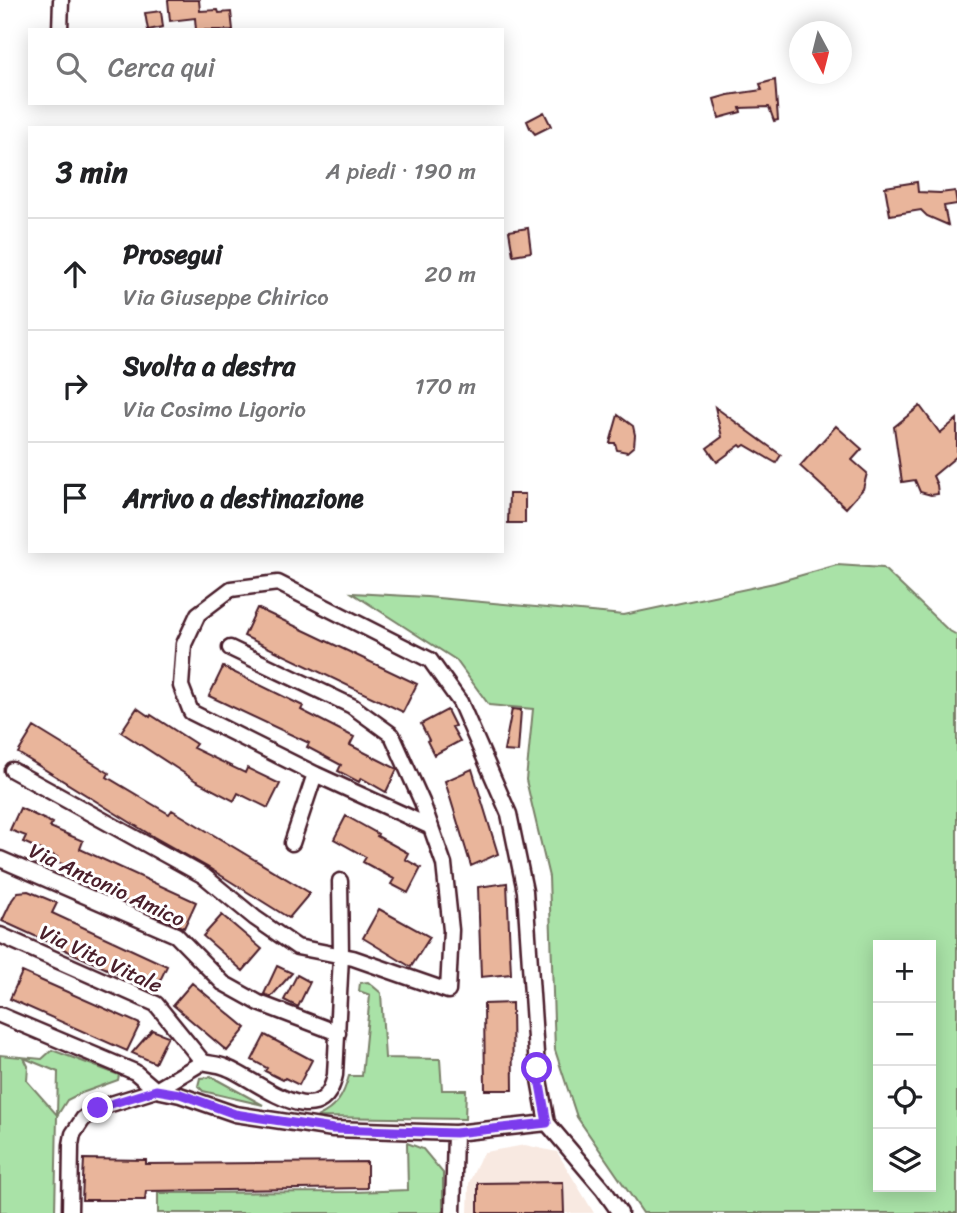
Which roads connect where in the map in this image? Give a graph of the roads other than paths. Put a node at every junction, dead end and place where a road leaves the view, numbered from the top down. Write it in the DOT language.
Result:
graph roads {
  1 [pos="61,0"];
  2 [pos="60,28"];
  3 [pos="230,648"];
  4 [pos="12,770"];
  5 [pos="316,774"];
  6 [pos="431,827"];
  7 [pos="292,843"];
  8 [pos="0,859"];
  9 [pos="340,881"];
  10 [pos="0,935"];
  11 [pos="341,956"];
  12 [pos="0,1015"];
  13 [pos="338,1033"];
  14 [pos="203,1062"];
  15 [pos="156,1090"];
  16 [pos="547,1123"];
  17 [pos="455,1133"];
  18 [pos="70,1213"];
  19 [pos="453,1213"];
  20 [pos="620,1213"];
  1 -- 2 [label="street"];
  3 -- 6 [label="street"];
  4 -- 11 [label="street"];
  5 -- 6 [label="street"];
  5 -- 7 [label="street"];
  5 -- 16 [label="street"];
  6 -- 11 [label="street"];
  8 -- 13 [label="street, Via Antonio Amico"];
  9 -- 11 [label="street"];
  10 -- 14 [label="street, Via Vito Vitale"];
  11 -- 13 [label="street"];
  12 -- 15 [label="street"];
  13 -- 14 [label="street"];
  14 -- 15 [label="street"];
  15 -- 17 [label="street"];
  15 -- 18 [label="street"];
  16 -- 17 [label="street"];
  16 -- 20 [label="street"];
  17 -- 19 [label="street"];
}
